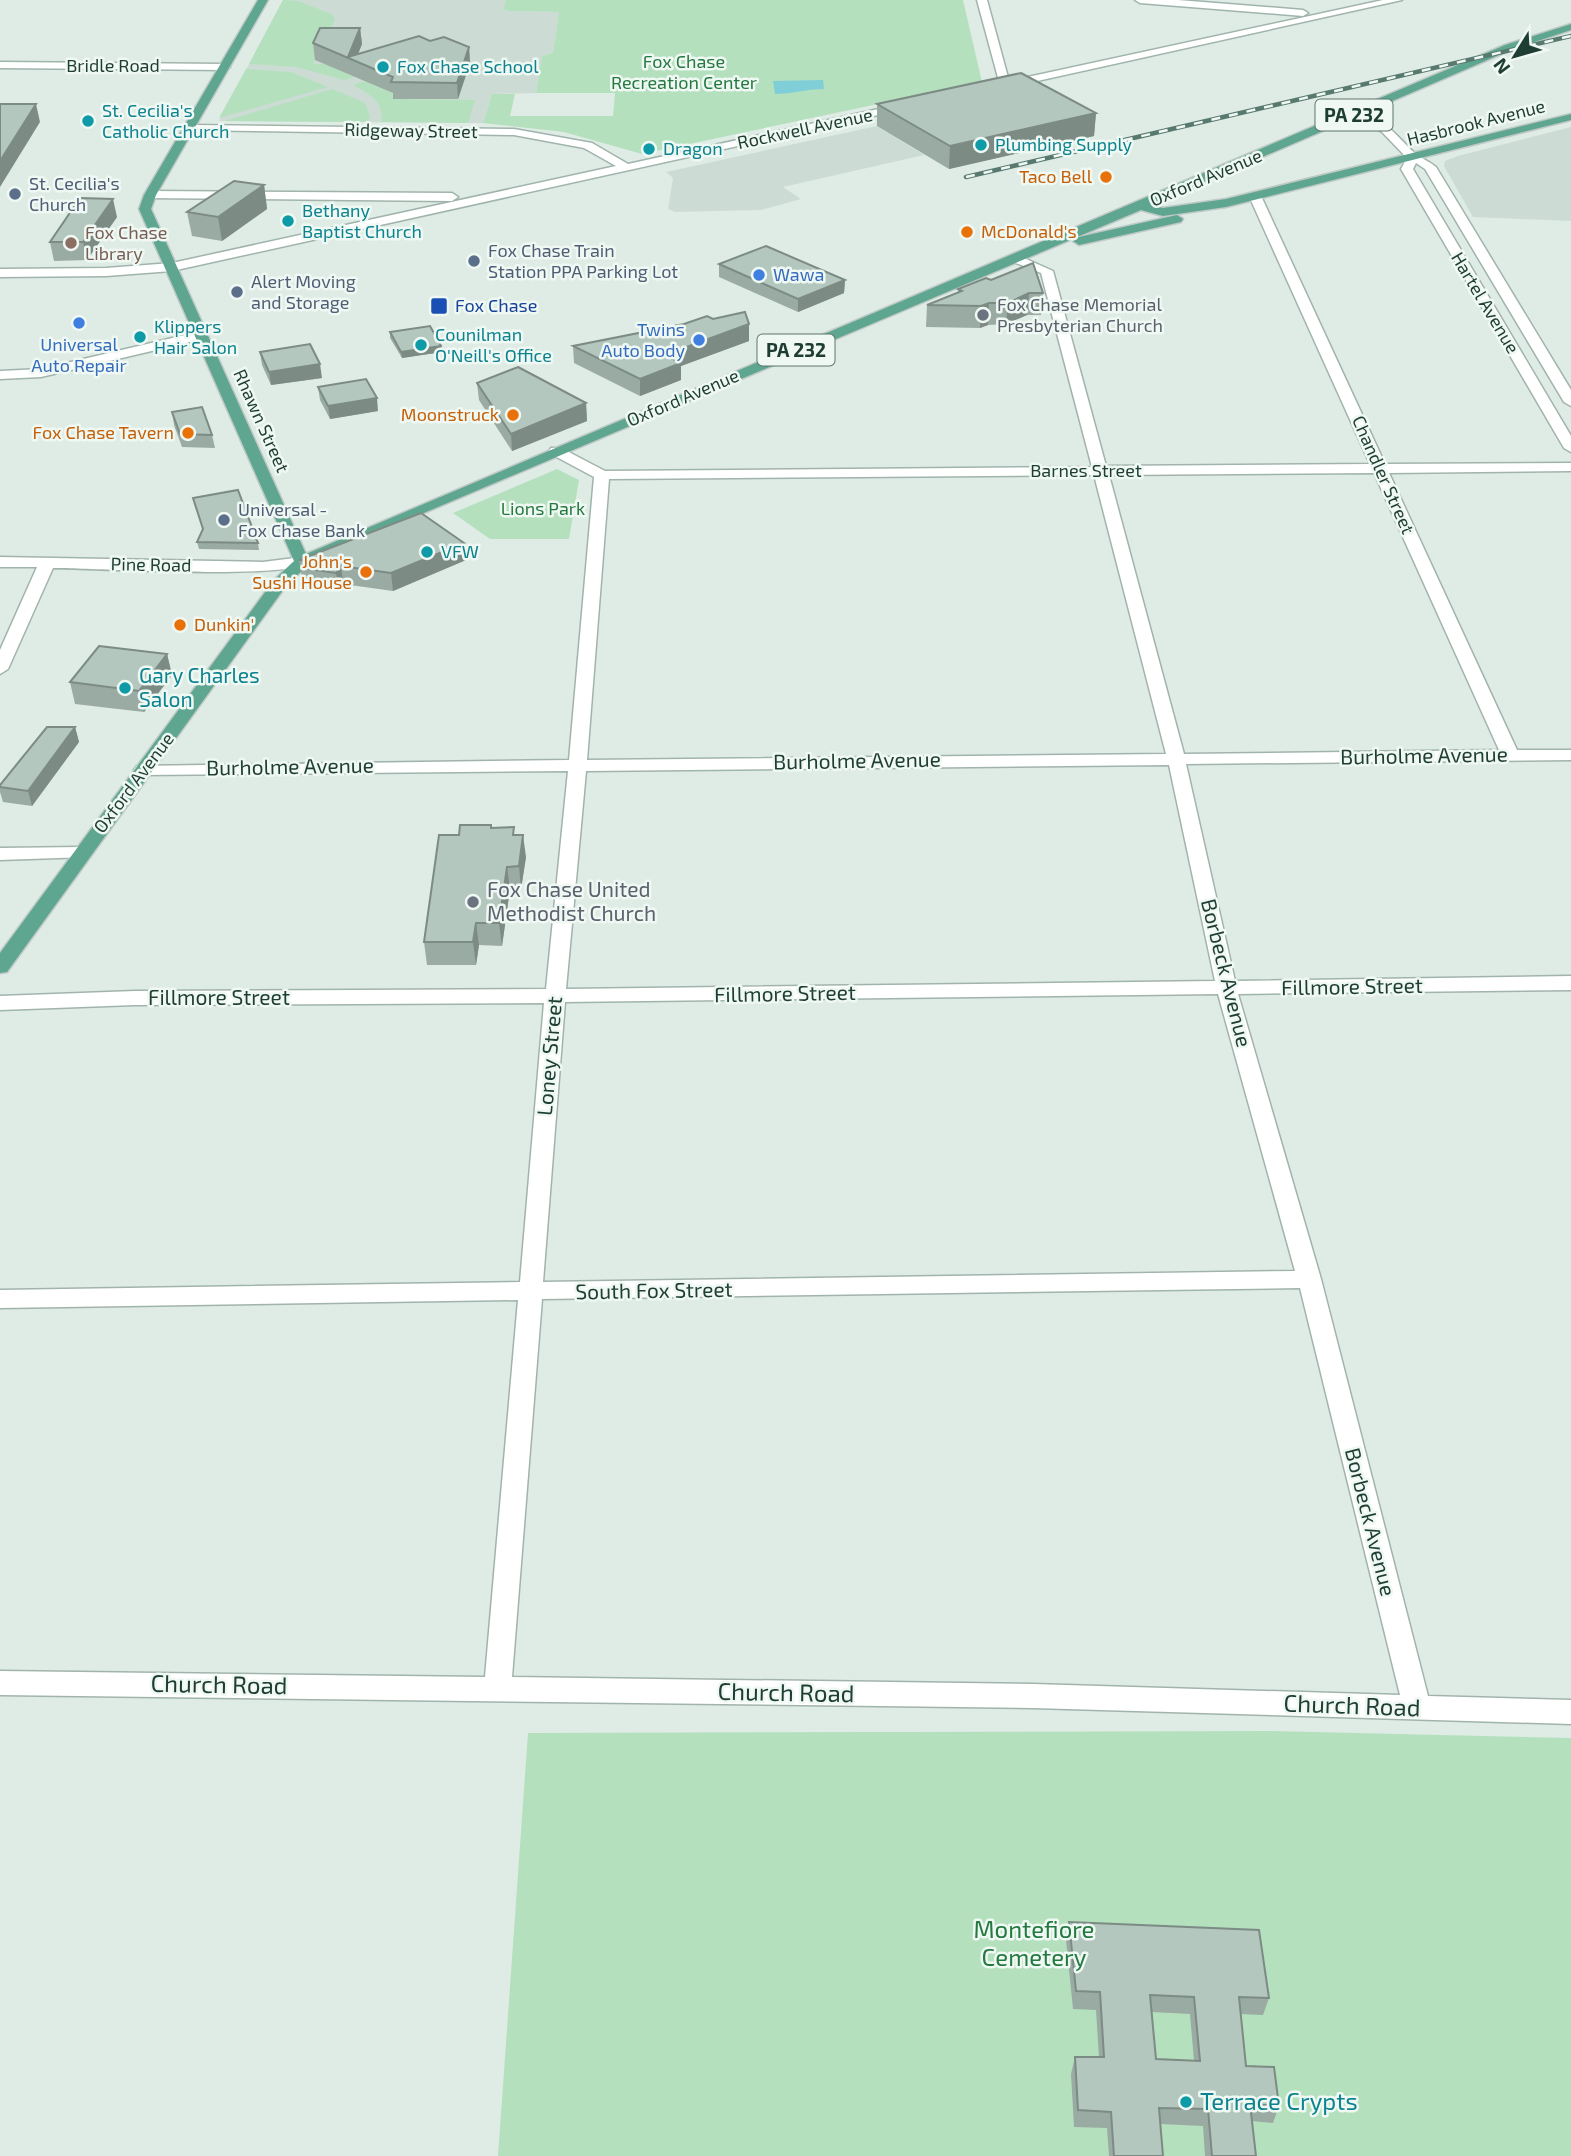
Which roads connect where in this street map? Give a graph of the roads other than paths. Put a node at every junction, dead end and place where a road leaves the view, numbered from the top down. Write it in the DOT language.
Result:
graph roads {
  1 [pos="263,0"];
  2 [pos="982,0"];
  3 [pos="1140,0"];
  4 [pos="1148,0"];
  5 [pos="1397,0"];
  6 [pos="1324,11"];
  7 [pos="1571,27"];
  8 [pos="0,65"];
  9 [pos="225,67"];
  10 [pos="1005,85"];
  11 [pos="992,88"];
  12 [pos="917,104"];
  13 [pos="1359,113"];
  14 [pos="1571,117"];
  15 [pos="189,128"];
  16 [pos="1413,157"];
  17 [pos="626,168"];
  18 [pos="150,195"];
  19 [pos="1255,196"];
  20 [pos="488,197"];
  21 [pos="1226,203"];
  22 [pos="1139,206"];
  23 [pos="1036,249"];
  24 [pos="1015,258"];
  25 [pos="172,267"];
  26 [pos="0,273"];
  27 [pos="202,335"];
  28 [pos="0,375"];
  29 [pos="1571,402"];
  30 [pos="1571,448"];
  31 [pos="556,452"];
  32 [pos="1571,467"];
  33 [pos="1381,469"];
  34 [pos="1102,471"];
  35 [pos="602,475"];
  36 [pos="0,562"];
  37 [pos="302,562"];
  38 [pos="47,563"];
  39 [pos="0,669"];
  40 [pos="1571,754"];
  41 [pos="1510,755"];
  42 [pos="1176,758"];
  43 [pos="578,764"];
  44 [pos="143,769"];
  45 [pos="81,853"];
  46 [pos="0,854"];
  47 [pos="0,967"];
  48 [pos="1571,983"];
  49 [pos="1227,989"];
  50 [pos="555,996"];
  51 [pos="0,1003"];
  52 [pos="1309,1279"];
  53 [pos="530,1293"];
  54 [pos="0,1299"];
  55 [pos="0,1683"];
  56 [pos="498,1688"];
  57 [pos="1416,1708"];
  58 [pos="1571,1712"];
  1 -- 9 [label="main road"];
  2 -- 10 [label="street"];
  3 -- 4 [label="street"];
  4 -- 6 [label="street"];
  5 -- 6 [label="street"];
  6 -- 10 [label="street"];
  7 -- 13 [label="main road, Oxford Avenue / PA 232"];
  8 -- 9 [label="street, Bridle Road"];
  9 -- 15 [label="main road"];
  10 -- 11 [label="street"];
  12 -- 17 [label="street, Rockwell Avenue"];
  13 -- 16 [label="street, Hartel Avenue"];
  13 -- 22 [label="main road, Oxford Avenue / PA 232"];
  14 -- 16 [label="main road, Hasbrook Avenue"];
  15 -- 17 [label="street, Ridgeway Street"];
  15 -- 18 [label="main road"];
  16 -- 19 [label="main road, Hasbrook Avenue"];
  16 -- 29 [label="street, Hartel Avenue"];
  16 -- 30 [label="street, Hartel Avenue"];
  17 -- 20 [label="street, Rockwell Avenue"];
  18 -- 20 [label="street"];
  18 -- 25 [label="main road, Rhawn Street"];
  19 -- 21 [label="main road, Hasbrook Avenue"];
  19 -- 33 [label="street, Chandler Street"];
  20 -- 25 [label="street, Rockwell Avenue"];
  21 -- 22 [label="main road, Hasbrook Avenue"];
  21 -- 23 [label="main road, Hasbrook Avenue"];
  22 -- 23 [label="main road, Oxford Avenue / PA 232"];
  23 -- 24 [label="main road, Oxford Avenue / PA 232"];
  24 -- 31 [label="main road, Oxford Avenue / PA 232"];
  24 -- 34 [label="street, Borbeck Avenue"];
  25 -- 26 [label="street, Rockwell Avenue"];
  25 -- 27 [label="main road, Rhawn Street"];
  27 -- 28 [label="street"];
  27 -- 37 [label="main road, Rhawn Street"];
  31 -- 35 [label="street"];
  31 -- 37 [label="main road, Oxford Avenue / PA 232"];
  32 -- 33 [label="street, Barnes Street"];
  33 -- 34 [label="street, Barnes Street"];
  33 -- 41 [label="street, Chandler Street"];
  34 -- 35 [label="street, Barnes Street"];
  34 -- 42 [label="street, Borbeck Avenue"];
  35 -- 43 [label="street, Loney Street"];
  36 -- 38 [label="street, Pine Road"];
  37 -- 38 [label="street, Pine Road"];
  37 -- 44 [label="main road, Oxford Avenue / PA 232"];
  38 -- 39 [label="street"];
  40 -- 41 [label="street, Burholme Avenue"];
  41 -- 42 [label="street, Burholme Avenue"];
  42 -- 43 [label="street, Burholme Avenue"];
  42 -- 49 [label="street, Borbeck Avenue"];
  43 -- 44 [label="street, Burholme Avenue"];
  43 -- 50 [label="street, Loney Street"];
  44 -- 45 [label="main road, Oxford Avenue / PA 232"];
  45 -- 46 [label="street"];
  45 -- 47 [label="main road, Oxford Avenue / PA 232"];
  48 -- 49 [label="street, Fillmore Street"];
  49 -- 50 [label="street, Fillmore Street"];
  49 -- 52 [label="street, Borbeck Avenue"];
  50 -- 51 [label="street, Fillmore Street"];
  50 -- 53 [label="street, Loney Street"];
  52 -- 53 [label="street, South Fox Street"];
  52 -- 57 [label="street, Borbeck Avenue"];
  53 -- 54 [label="street, South Fox Street"];
  53 -- 56 [label="street, Loney Street"];
  55 -- 56 [label="street, Church Road"];
  56 -- 57 [label="street, Church Road"];
  57 -- 58 [label="street, Church Road"];
}
